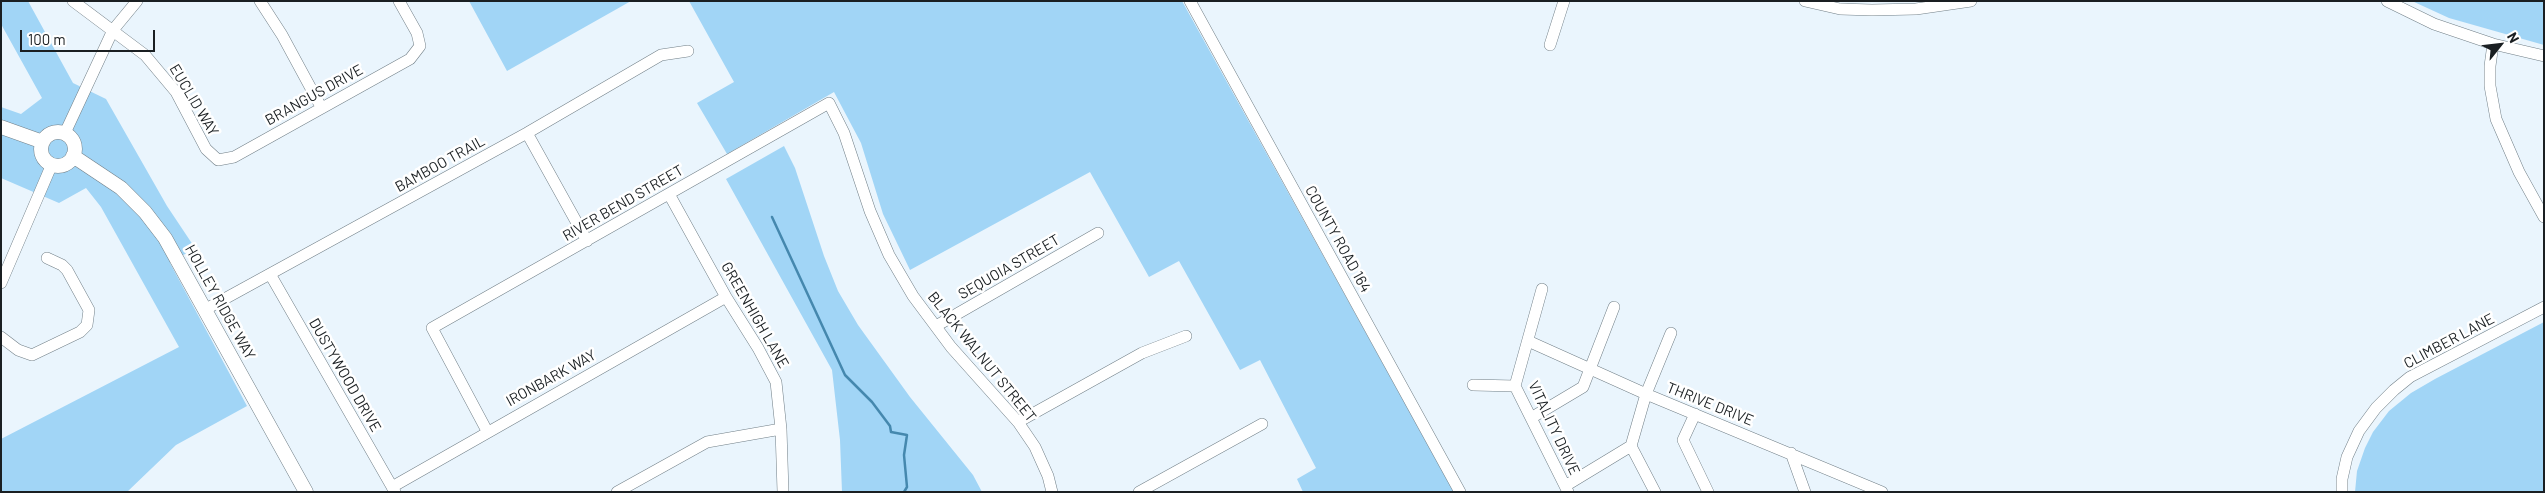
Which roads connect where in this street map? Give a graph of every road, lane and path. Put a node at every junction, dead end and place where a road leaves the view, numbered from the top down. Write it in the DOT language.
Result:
graph roads {
  1 [pos="73,1"];
  2 [pos="137,1"];
  3 [pos="260,1"];
  4 [pos="399,1"];
  5 [pos="1190,1"];
  6 [pos="1564,1"];
  7 [pos="1805,1"];
  8 [pos="1971,1"];
  9 [pos="2387,1"];
  10 [pos="114,30"];
  11 [pos="2493,44"];
  12 [pos="1550,46"];
  13 [pos="688,50"];
  14 [pos="2544,56"];
  15 [pos="829,104"];
  16 [pos="321,107"];
  17 [pos="1,127"];
  18 [pos="65,133"];
  19 [pos="527,133"];
  20 [pos="43,142"];
  21 [pos="73,156"];
  22 [pos="218,160"];
  23 [pos="52,164"];
  24 [pos="669,194"];
  25 [pos="2544,217"];
  26 [pos="1098,233"];
  27 [pos="586,241"];
  28 [pos="47,258"];
  29 [pos="270,274"];
  30 [pos="1,283"];
  31 [pos="1542,289"];
  32 [pos="726,297"];
  33 [pos="1614,307"];
  34 [pos="2544,307"];
  35 [pos="206,309"];
  36 [pos="936,326"];
  37 [pos="1671,333"];
  38 [pos="1186,336"];
  39 [pos="1,337"];
  40 [pos="1528,341"];
  41 [pos="1591,369"];
  42 [pos="1473,385"];
  43 [pos="1515,386"];
  44 [pos="1646,394"];
  45 [pos="1695,414"];
  46 [pos="1531,418"];
  47 [pos="1018,422"];
  48 [pos="1262,424"];
  49 [pos="781,429"];
  50 [pos="487,431"];
  51 [pos="1631,446"];
  52 [pos="1792,453"];
  53 [pos="394,489"];
  54 [pos="1566,489"];
  55 [pos="306,492"];
  56 [pos="617,492"];
  57 [pos="783,492"];
  58 [pos="1052,492"];
  59 [pos="1139,492"];
  60 [pos="1460,492"];
  61 [pos="1655,492"];
  62 [pos="1708,492"];
  63 [pos="1805,492"];
  64 [pos="1882,492"];
  65 [pos="2342,492"];
  1 -- 10 [label="street, EUCLID WAY"];
  2 -- 10 [label="street"];
  3 -- 16 [label="street"];
  4 -- 16 [label="street, BRANGUS DRIVE"];
  5 -- 60 [label="street, COUNTY ROAD 164"];
  6 -- 12 [label="street"];
  7 -- 8 [label="street"];
  9 -- 11 [label="street"];
  10 -- 18 [label="street"];
  10 -- 22 [label="street, EUCLID WAY"];
  11 -- 14 [label="street"];
  11 -- 25 [label="street"];
  13 -- 19 [label="street, BAMBOO TRAIL"];
  15 -- 24 [label="street, RIVER BEND STREET"];
  15 -- 36 [label="street, BLACK WALNUT STREET"];
  16 -- 22 [label="street, BRANGUS DRIVE"];
  17 -- 20 [label="street"];
  18 -- 20 [label="street"];
  18 -- 21 [label="street"];
  19 -- 27 [label="street"];
  19 -- 29 [label="street, BAMBOO TRAIL"];
  20 -- 23 [label="street"];
  21 -- 23 [label="street"];
  21 -- 35 [label="street, HOLLEY RIDGE WAY"];
  23 -- 30 [label="street"];
  24 -- 27 [label="street, RIVER BEND STREET"];
  24 -- 32 [label="street, GREENHIGH LANE"];
  26 -- 36 [label="street, SEQUOIA STREET"];
  27 -- 50 [label="street, RIVER BEND STREET"];
  28 -- 39 [label="street"];
  29 -- 35 [label="street, BAMBOO TRAIL"];
  29 -- 53 [label="street, DUSTYWOOD DRIVE"];
  31 -- 40 [label="street, VITALITY DRIVE"];
  32 -- 49 [label="street, GREENHIGH LANE"];
  32 -- 50 [label="street, IRONBARK WAY"];
  33 -- 41 [label="street"];
  34 -- 65 [label="street, CLIMBER LANE"];
  35 -- 55 [label="street, HOLLEY RIDGE WAY"];
  36 -- 47 [label="street, BLACK WALNUT STREET"];
  37 -- 44 [label="street"];
  38 -- 47 [label="street"];
  40 -- 41 [label="street, THRIVE DRIVE"];
  40 -- 43 [label="street, VITALITY DRIVE"];
  41 -- 44 [label="street, THRIVE DRIVE"];
  41 -- 46 [label="street"];
  42 -- 43 [label="street"];
  43 -- 46 [label="street, VITALITY DRIVE"];
  44 -- 45 [label="street, THRIVE DRIVE"];
  44 -- 51 [label="street"];
  45 -- 52 [label="street, THRIVE DRIVE"];
  45 -- 62 [label="street"];
  46 -- 54 [label="street, VITALITY DRIVE"];
  47 -- 58 [label="street, BLACK WALNUT STREET"];
  48 -- 59 [label="street"];
  49 -- 56 [label="street"];
  49 -- 57 [label="street, GREENHIGH LANE"];
  50 -- 53 [label="street, IRONBARK WAY"];
  51 -- 54 [label="street"];
  51 -- 61 [label="street"];
  52 -- 63 [label="street"];
  52 -- 64 [label="street, THRIVE DRIVE"];
}
